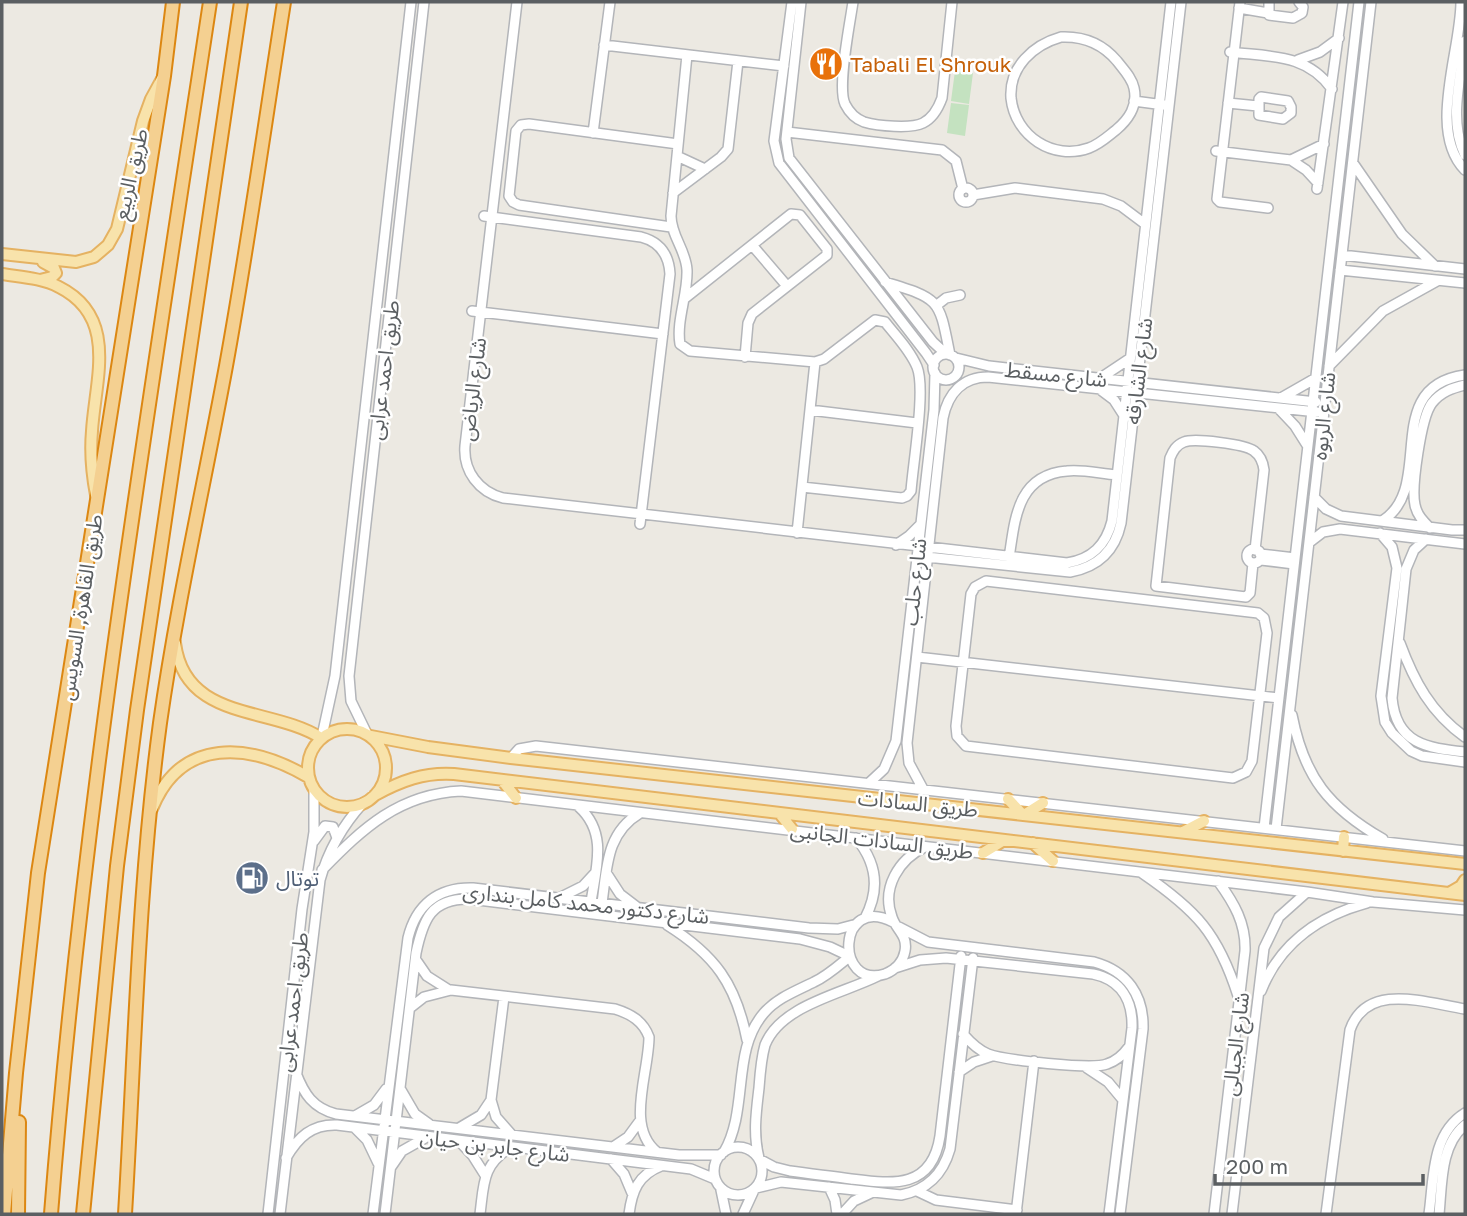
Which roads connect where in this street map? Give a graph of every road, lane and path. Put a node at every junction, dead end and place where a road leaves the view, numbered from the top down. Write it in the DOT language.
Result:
graph roads {
  1 [pos="173,2"];
  2 [pos="210,2"];
  3 [pos="241,2"];
  4 [pos="284,2"];
  5 [pos="411,2"];
  6 [pos="424,2"];
  7 [pos="517,2"];
  8 [pos="610,2"];
  9 [pos="791,2"];
  10 [pos="802,2"];
  11 [pos="853,2"];
  12 [pos="952,2"];
  13 [pos="1171,2"];
  14 [pos="1181,2"];
  15 [pos="1269,2"];
  16 [pos="1299,2"];
  17 [pos="1343,2"];
  18 [pos="1461,2"];
  19 [pos="1240,5"];
  20 [pos="1359,5"];
  21 [pos="1370,6"];
  22 [pos="1268,13"];
  23 [pos="1339,38"];
  24 [pos="1465,41"];
  25 [pos="604,45"];
  26 [pos="1231,52"];
  27 [pos="687,55"];
  28 [pos="1298,60"];
  29 [pos="738,61"];
  30 [pos="784,66"];
  31 [pos="164,76"];
  32 [pos="1332,89"];
  33 [pos="1134,101"];
  34 [pos="1228,103"];
  35 [pos="1164,105"];
  36 [pos="1258,106"];
  37 [pos="1346,118"];
  38 [pos="1357,120"];
  39 [pos="787,132"];
  40 [pos="593,133"];
  41 [pos="678,144"];
  42 [pos="1324,144"];
  43 [pos="1219,151"];
  44 [pos="1465,155"];
  45 [pos="677,156"];
  46 [pos="1291,160"];
  47 [pos="1353,163"];
  48 [pos="705,169"];
  49 [pos="1465,170"];
  50 [pos="673,193"];
  51 [pos="1268,208"];
  52 [pos="488,216"];
  53 [pos="1145,224"];
  54 [pos="671,227"];
  55 [pos="385,244"];
  56 [pos="398,244"];
  57 [pos="752,245"];
  58 [pos="2,254"];
  59 [pos="1342,255"];
  60 [pos="38,260"];
  61 [pos="1435,266"];
  62 [pos="1340,270"];
  63 [pos="1465,270"];
  64 [pos="2,274"];
  65 [pos="40,280"];
  66 [pos="1437,281"];
  67 [pos="885,282"];
  68 [pos="1465,283"];
  69 [pos="787,286"];
  70 [pos="960,295"];
  71 [pos="684,299"];
  72 [pos="937,304"];
  73 [pos="477,311"];
  74 [pos="663,334"];
  75 [pos="951,356"];
  76 [pos="745,357"];
  77 [pos="1129,359"];
  78 [pos="815,362"];
  79 [pos="1329,366"];
  80 [pos="934,369"];
  81 [pos="1465,375"];
  82 [pos="1100,378"];
  83 [pos="1315,378"];
  84 [pos="1132,382"];
  85 [pos="955,383"];
  86 [pos="1465,385"];
  87 [pos="1101,390"];
  88 [pos="1130,393"];
  89 [pos="1279,403"];
  90 [pos="1325,403"];
  91 [pos="1312,407"];
  92 [pos="810,410"];
  93 [pos="1324,413"];
  94 [pos="1123,414"];
  95 [pos="918,423"];
  96 [pos="1308,447"];
  97 [pos="1117,475"];
  98 [pos="802,487"];
  99 [pos="1314,497"];
  100 [pos="97,498"];
  101 [pos="1400,505"];
  102 [pos="1415,506"];
  103 [pos="1341,516"];
  104 [pos="641,519"];
  105 [pos="1382,522"];
  106 [pos="921,523"];
  107 [pos="932,528"];
  108 [pos="1430,528"];
  109 [pos="1340,529"];
  110 [pos="1465,530"];
  111 [pos="797,533"];
  112 [pos="1380,533"];
  113 [pos="1426,539"];
  114 [pos="1310,542"];
  115 [pos="1465,544"];
  116 [pos="895,545"];
  117 [pos="918,552"];
  118 [pos="929,553"];
  119 [pos="949,555"];
  120 [pos="1395,555"];
  121 [pos="1257,556"];
  122 [pos="1410,557"];
  123 [pos="1009,558"];
  124 [pos="1294,561"];
  125 [pos="926,579"];
  126 [pos="341,626"];
  127 [pos="353,628"];
  128 [pos="174,635"];
  129 [pos="1398,639"];
  130 [pos="917,657"];
  131 [pos="963,662"];
  132 [pos="1259,696"];
  133 [pos="1279,698"];
  134 [pos="1290,706"];
  135 [pos="369,735"];
  136 [pos="322,737"];
  137 [pos="1465,737"];
  138 [pos="1465,752"];
  139 [pos="511,758"];
  140 [pos="1465,762"];
  141 [pos="1270,774"];
  142 [pos="1282,774"];
  143 [pos="308,777"];
  144 [pos="502,780"];
  145 [pos="869,783"];
  146 [pos="923,789"];
  147 [pos="314,790"];
  148 [pos="375,795"];
  149 [pos="516,798"];
  150 [pos="1008,799"];
  151 [pos="363,803"];
  152 [pos="1043,803"];
  153 [pos="578,806"];
  154 [pos="640,813"];
  155 [pos="780,814"];
  156 [pos="1023,815"];
  157 [pos="149,818"];
  158 [pos="1204,821"];
  159 [pos="1264,828"];
  160 [pos="1276,829"];
  161 [pos="792,830"];
  162 [pos="1183,832"];
  163 [pos="1344,837"];
  164 [pos="337,838"];
  165 [pos="856,838"];
  166 [pos="1004,840"];
  167 [pos="1388,842"];
  168 [pos="1034,843"];
  169 [pos="312,845"];
  170 [pos="927,846"];
  171 [pos="1343,851"];
  172 [pos="1465,851"];
  173 [pos="983,853"];
  174 [pos="1053,861"];
  175 [pos="1450,863"];
  176 [pos="1465,864"];
  177 [pos="322,870"];
  178 [pos="596,872"];
  179 [pos="1141,872"];
  180 [pos="607,874"];
  181 [pos="1465,878"];
  182 [pos="1218,881"];
  183 [pos="491,890"];
  184 [pos="1307,892"];
  185 [pos="1449,892"];
  186 [pos="1465,895"];
  187 [pos="559,898"];
  188 [pos="489,902"];
  189 [pos="591,902"];
  190 [pos="1373,902"];
  191 [pos="602,903"];
  192 [pos="639,908"];
  193 [pos="1465,910"];
  194 [pos="861,921"];
  195 [pos="662,922"];
  196 [pos="896,924"];
  197 [pos="300,931"];
  198 [pos="312,932"];
  199 [pos="962,947"];
  200 [pos="974,948"];
  201 [pos="849,956"];
  202 [pos="416,960"];
  203 [pos="960,960"];
  204 [pos="972,961"];
  205 [pos="895,968"];
  206 [pos="880,975"];
  207 [pos="450,990"];
  208 [pos="504,996"];
  209 [pos="1240,1001"];
  210 [pos="1257,1002"];
  211 [pos="410,1008"];
  212 [pos="1465,1009"];
  213 [pos="1132,1028"];
  214 [pos="1143,1029"];
  215 [pos="963,1034"];
  216 [pos="747,1042"];
  217 [pos="1130,1046"];
  218 [pos="992,1055"];
  219 [pos="1034,1061"];
  220 [pos="1086,1068"];
  221 [pos="959,1072"];
  222 [pos="16,1073"];
  223 [pos="296,1073"];
  224 [pos="389,1085"];
  225 [pos="400,1088"];
  226 [pos="1123,1100"];
  227 [pos="491,1101"];
  228 [pos="1465,1113"];
  229 [pos="355,1116"];
  230 [pos="384,1119"];
  231 [pos="396,1121"];
  232 [pos="639,1122"];
  233 [pos="431,1125"];
  234 [pos="1465,1125"];
  235 [pos="354,1127"];
  236 [pos="458,1128"];
  237 [pos="383,1131"];
  238 [pos="395,1133"];
  239 [pos="513,1135"];
  240 [pos="429,1137"];
  241 [pos="458,1140"];
  242 [pos="511,1147"];
  243 [pos="612,1147"];
  244 [pos="658,1153"];
  245 [pos="722,1153"];
  246 [pos="286,1158"];
  247 [pos="611,1159"];
  248 [pos="759,1159"];
  249 [pos="379,1165"];
  250 [pos="663,1166"];
  251 [pos="928,1167"];
  252 [pos="390,1168"];
  253 [pos="485,1175"];
  254 [pos="938,1175"];
  255 [pos="718,1184"];
  256 [pos="829,1187"];
  257 [pos="755,1189"];
  258 [pos="917,1191"];
  259 [pos="632,1193"];
  260 [pos="872,1193"];
  261 [pos="1122,1202"];
  262 [pos="1016,1212"];
  263 [pos="125,1213"];
  264 [pos="4,1214"];
  265 [pos="18,1214"];
  266 [pos="51,1214"];
  267 [pos="83,1214"];
  268 [pos="268,1214"];
  269 [pos="280,1214"];
  270 [pos="373,1214"];
  271 [pos="385,1214"];
  272 [pos="480,1214"];
  273 [pos="629,1214"];
  274 [pos="726,1214"];
  275 [pos="743,1214"];
  276 [pos="836,1214"];
  277 [pos="842,1214"];
  278 [pos="1109,1214"];
  279 [pos="1120,1214"];
  280 [pos="1127,1214"];
  281 [pos="1214,1214"];
  282 [pos="1232,1214"];
  283 [pos="1326,1214"];
  284 [pos="1429,1214"];
  285 [pos="1439,1214"];
  1 -- 31 [label="highway, طريق القاهرة, السويس"];
  2 -- 266 [label="highway, طريق القاهرة, السويس"];
  3 -- 267 [label="highway"];
  4 -- 128 [label="highway"];
  5 -- 55 [label="street, طريق احمد عرابى"];
  6 -- 56 [label="street, طريق احمد عرابى"];
  7 -- 52 [label="street, شارع الرياض"];
  8 -- 25 [label="street"];
  9 -- 30 [label="street"];
  10 -- 39 [label="street"];
  11 -- 12 [label="street"];
  13 -- 35 [label="street, شارع الشارقه"];
  14 -- 35 [label="street, شارع الشارقه"];
  15 -- 22 [label="street"];
  16 -- 22 [label="street"];
  17 -- 23 [label="street"];
  18 -- 49 [label="street"];
  19 -- 22 [label="street"];
  19 -- 26 [label="street"];
  20 -- 21 [label="street"];
  20 -- 37 [label="street, شارع الربوه"];
  21 -- 38 [label="street, شارع الربوه"];
  23 -- 28 [label="street"];
  23 -- 32 [label="street"];
  24 -- 44 [label="street"];
  25 -- 27 [label="street"];
  25 -- 40 [label="street"];
  26 -- 28 [label="street"];
  26 -- 34 [label="street"];
  27 -- 29 [label="street"];
  27 -- 41 [label="street"];
  28 -- 32 [label="street"];
  29 -- 30 [label="street"];
  29 -- 48 [label="street"];
  30 -- 80 [label="street"];
  31 -- 60 [label="main road, طريق الربيع"];
  31 -- 100 [label="highway, طريق القاهرة, السويس"];
  32 -- 42 [label="street"];
  33 -- 33 [label="street"];
  33 -- 35 [label="street"];
  34 -- 36 [label="street"];
  34 -- 43 [label="street"];
  35 -- 53 [label="street, شارع الشارقه"];
  35 -- 84 [label="street, شارع الشارقه"];
  37 -- 38 [label="street"];
  37 -- 83 [label="street, شارع الربوه"];
  38 -- 47 [label="street, شارع الربوه"];
  39 -- 53 [label="street"];
  39 -- 67 [label="street"];
  40 -- 41 [label="street"];
  40 -- 54 [label="street"];
  41 -- 45 [label="street"];
  42 -- 46 [label="street"];
  42 -- 46 [label="street"];
  43 -- 46 [label="street"];
  43 -- 51 [label="street"];
  45 -- 48 [label="street"];
  45 -- 50 [label="street"];
  47 -- 59 [label="street, شارع الربوه"];
  47 -- 61 [label="street"];
  48 -- 50 [label="street"];
  50 -- 54 [label="street"];
  52 -- 73 [label="street, شارع الرياض"];
  52 -- 74 [label="street"];
  53 -- 77 [label="street, شارع الشارقه"];
  54 -- 71 [label="street"];
  55 -- 56 [label="street"];
  55 -- 126 [label="street, طريق احمد عرابى"];
  56 -- 127 [label="street, طريق احمد عرابى"];
  57 -- 69 [label="street"];
  57 -- 69 [label="street"];
  57 -- 71 [label="street"];
  58 -- 60 [label="main road, طريق الربيع"];
  59 -- 61 [label="street"];
  59 -- 62 [label="street, شارع الربوه"];
  60 -- 65 [label="main road"];
  61 -- 63 [label="street"];
  62 -- 66 [label="street"];
  62 -- 79 [label="street, شارع الربوه"];
  64 -- 65 [label="main road"];
  65 -- 100 [label="main road"];
  66 -- 68 [label="street"];
  66 -- 79 [label="street"];
  67 -- 72 [label="street"];
  67 -- 75 [label="street"];
  69 -- 76 [label="street"];
  70 -- 72 [label="street"];
  71 -- 76 [label="street"];
  72 -- 75 [label="street"];
  73 -- 74 [label="street"];
  73 -- 104 [label="street, شارع الرياض"];
  74 -- 104 [label="street"];
  75 -- 80 [label="street"];
  75 -- 82 [label="street, شارع مسقط"];
  75 -- 85 [label="street"];
  76 -- 78 [label="street"];
  77 -- 82 [label="street"];
  77 -- 84 [label="street, شارع الشارقه"];
  78 -- 92 [label="street"];
  78 -- 95 [label="street"];
  79 -- 90 [label="street, شارع الربوه"];
  80 -- 85 [label="street"];
  80 -- 106 [label="street, شارع حلب"];
  81 -- 101 [label="street"];
  82 -- 84 [label="street, شارع مسقط"];
  83 -- 89 [label="street"];
  83 -- 91 [label="street, شارع الربوه"];
  84 -- 88 [label="street, شارع الشارقه"];
  84 -- 89 [label="street, شارع مسقط"];
  85 -- 87 [label="street, شارع مسقط"];
  85 -- 107 [label="street, شارع حلب"];
  86 -- 102 [label="street"];
  87 -- 88 [label="street, شارع مسقط"];
  87 -- 94 [label="street"];
  88 -- 89 [label="street, شارع مسقط"];
  88 -- 94 [label="street, شارع الشارقه"];
  88 -- 119 [label="street, شارع الشارقه"];
  89 -- 91 [label="street, شارع مسقط"];
  89 -- 96 [label="street"];
  90 -- 91 [label="street, شارع مسقط"];
  90 -- 93 [label="street, شارع الربوه"];
  91 -- 93 [label="street, شارع مسقط"];
  91 -- 96 [label="street, شارع الربوه"];
  92 -- 95 [label="street"];
  92 -- 98 [label="street"];
  93 -- 99 [label="street, شارع الربوه"];
  94 -- 97 [label="street, شارع الشارقه"];
  95 -- 98 [label="street"];
  96 -- 124 [label="street, شارع الربوه"];
  97 -- 123 [label="street"];
  97 -- 123 [label="street, شارع الشارقه"];
  98 -- 111 [label="street"];
  99 -- 103 [label="street"];
  99 -- 114 [label="street, شارع الربوه"];
  100 -- 222 [label="highway, طريق القاهرة, السويس"];
  101 -- 102 [label="street"];
  101 -- 105 [label="street"];
  102 -- 108 [label="street"];
  103 -- 105 [label="street"];
  103 -- 109 [label="street"];
  104 -- 111 [label="street, شارع الرياض"];
  105 -- 108 [label="street"];
  106 -- 116 [label="street"];
  106 -- 117 [label="street, شارع حلب"];
  107 -- 118 [label="street, شارع حلب"];
  107 -- 119 [label="street"];
  108 -- 110 [label="street"];
  109 -- 112 [label="street"];
  109 -- 114 [label="street"];
  111 -- 116 [label="street, شارع الرياض"];
  112 -- 113 [label="street"];
  112 -- 120 [label="street"];
  113 -- 115 [label="street"];
  113 -- 122 [label="street"];
  114 -- 134 [label="street, شارع الربوه"];
  116 -- 117 [label="street, شارع الرياض"];
  117 -- 118 [label="street, شارع الرياض"];
  117 -- 145 [label="street, شارع حلب"];
  118 -- 119 [label="street, شارع الشارقه"];
  118 -- 125 [label="street, شارع حلب"];
  119 -- 123 [label="street, شارع الشارقه"];
  119 -- 125 [label="street"];
  120 -- 122 [label="street"];
  120 -- 140 [label="street"];
  121 -- 121 [label="street"];
  121 -- 124 [label="street"];
  122 -- 129 [label="street"];
  124 -- 133 [label="street, شارع الربوه"];
  125 -- 130 [label="street, شارع حلب"];
  126 -- 127 [label="street"];
  126 -- 136 [label="street, طريق احمد عرابى"];
  127 -- 135 [label="street, طريق احمد عرابى"];
  128 -- 136 [label="main road"];
  128 -- 157 [label="highway"];
  129 -- 137 [label="street"];
  129 -- 138 [label="street"];
  130 -- 131 [label="street"];
  130 -- 146 [label="street, شارع حلب"];
  131 -- 132 [label="street"];
  131 -- 132 [label="street"];
  131 -- 132 [label="street"];
  132 -- 133 [label="street"];
  133 -- 141 [label="street, شارع الربوه"];
  134 -- 142 [label="street, شارع الربوه"];
  134 -- 167 [label="street"];
  135 -- 136 [label="main road"];
  135 -- 139 [label="main road, طريق السادات"];
  135 -- 148 [label="main road"];
  136 -- 143 [label="main road"];
  139 -- 145 [label="street"];
  139 -- 156 [label="main road, طريق السادات"];
  141 -- 142 [label="street"];
  141 -- 159 [label="street, شارع الربوه"];
  142 -- 160 [label="street, شارع الربوه"];
  143 -- 147 [label="main road"];
  143 -- 157 [label="main road"];
  144 -- 148 [label="main road, طريق السادات"];
  144 -- 149 [label="main road"];
  144 -- 155 [label="main road, طريق السادات"];
  145 -- 146 [label="street"];
  146 -- 150 [label="street"];
  147 -- 151 [label="main road"];
  147 -- 169 [label="street, طريق احمد عرابى"];
  148 -- 151 [label="main road"];
  149 -- 153 [label="street, طريق السادات الجانبى"];
  149 -- 177 [label="street, طريق السادات الجانبى"];
  150 -- 152 [label="street"];
  150 -- 156 [label="main road"];
  151 -- 164 [label="street, طريق احمد عرابى"];
  152 -- 156 [label="main road"];
  152 -- 158 [label="street"];
  153 -- 154 [label="street, طريق السادات الجانبى"];
  153 -- 178 [label="street"];
  154 -- 161 [label="street, طريق السادات الجانبى"];
  154 -- 180 [label="street"];
  155 -- 161 [label="main road"];
  155 -- 166 [label="main road, طريق السادات"];
  156 -- 162 [label="main road, طريق السادات"];
  157 -- 263 [label="highway"];
  158 -- 159 [label="street"];
  158 -- 162 [label="main road"];
  159 -- 160 [label="street"];
  160 -- 163 [label="street"];
  161 -- 165 [label="street, طريق السادات الجانبى"];
  162 -- 171 [label="main road, طريق السادات"];
  163 -- 167 [label="street"];
  163 -- 171 [label="main road"];
  164 -- 169 [label="street"];
  164 -- 177 [label="street, طريق احمد عرابى"];
  165 -- 170 [label="street, طريق السادات الجانبى"];
  165 -- 194 [label="street"];
  166 -- 168 [label="main road, طريق السادات"];
  166 -- 173 [label="main road"];
  167 -- 172 [label="street"];
  168 -- 174 [label="main road"];
  168 -- 185 [label="main road, طريق السادات"];
  169 -- 197 [label="street, طريق احمد عرابى"];
  170 -- 173 [label="street, طريق السادات الجانبى"];
  170 -- 196 [label="street"];
  171 -- 175 [label="main road, طريق السادات"];
  173 -- 174 [label="street, طريق السادات الجانبى"];
  174 -- 179 [label="street, طريق السادات الجانبى"];
  175 -- 176 [label="main road, طريق السادات"];
  175 -- 181 [label="main road"];
  177 -- 198 [label="street, طريق احمد عرابى"];
  178 -- 187 [label="street"];
  178 -- 189 [label="street"];
  179 -- 182 [label="street, طريق السادات الجانبى"];
  179 -- 209 [label="street"];
  180 -- 191 [label="street"];
  180 -- 192 [label="street"];
  181 -- 185 [label="main road"];
  182 -- 184 [label="street, طريق السادات الجانبى"];
  182 -- 209 [label="street, شارع الجبالى"];
  183 -- 187 [label="street, شارع دكتور محمد كامل بندارى"];
  183 -- 188 [label="street"];
  183 -- 224 [label="street, شارع دكتور محمد كامل بندارى"];
  184 -- 190 [label="street, طريق السادات الجانبى"];
  184 -- 210 [label="street, شارع الجبالى"];
  185 -- 186 [label="main road, طريق السادات"];
  187 -- 189 [label="street, شارع دكتور محمد كامل بندارى"];
  188 -- 195 [label="street, شارع دكتور محمد كامل بندارى"];
  188 -- 202 [label="street, شارع دكتور محمد كامل بندارى"];
  189 -- 191 [label="street, شارع دكتور محمد كامل بندارى"];
  190 -- 193 [label="street, طريق السادات الجانبى"];
  190 -- 210 [label="street"];
  191 -- 192 [label="street, شارع دكتور محمد كامل بندارى"];
  192 -- 194 [label="street, شارع دكتور محمد كامل بندارى"];
  194 -- 196 [label="street"];
  194 -- 201 [label="street"];
  195 -- 201 [label="street, شارع دكتور محمد كامل بندارى"];
  195 -- 216 [label="street"];
  196 -- 199 [label="street"];
  196 -- 205 [label="street"];
  197 -- 198 [label="street"];
  197 -- 268 [label="street, طريق احمد عرابى"];
  198 -- 223 [label="street, طريق احمد عرابى"];
  199 -- 200 [label="street"];
  199 -- 203 [label="street"];
  200 -- 204 [label="street"];
  200 -- 214 [label="street"];
  201 -- 206 [label="street"];
  201 -- 216 [label="street"];
  202 -- 207 [label="street"];
  202 -- 211 [label="street, شارع دكتور محمد كامل بندارى"];
  203 -- 204 [label="street"];
  203 -- 205 [label="street"];
  203 -- 251 [label="street"];
  204 -- 213 [label="street"];
  204 -- 215 [label="street"];
  205 -- 206 [label="street"];
  206 -- 248 [label="street"];
  207 -- 208 [label="street"];
  207 -- 211 [label="street"];
  208 -- 227 [label="street"];
  208 -- 232 [label="street"];
  209 -- 281 [label="street, شارع الجبالى"];
  210 -- 282 [label="street, شارع الجبالى"];
  211 -- 225 [label="street, شارع دكتور محمد كامل بندارى"];
  212 -- 283 [label="street"];
  213 -- 214 [label="street"];
  213 -- 217 [label="street"];
  214 -- 261 [label="street"];
  215 -- 218 [label="street"];
  215 -- 221 [label="street"];
  216 -- 245 [label="street"];
  217 -- 220 [label="street"];
  217 -- 226 [label="street"];
  218 -- 219 [label="street"];
  218 -- 221 [label="street"];
  219 -- 220 [label="street"];
  219 -- 262 [label="street"];
  220 -- 226 [label="street"];
  221 -- 254 [label="street"];
  222 -- 264 [label="highway, طريق القاهرة, السويس"];
  222 -- 265 [label="highway"];
  223 -- 229 [label="street, شارع جابر بن حيان"];
  223 -- 246 [label="street, طريق احمد عرابى"];
  224 -- 229 [label="street"];
  224 -- 230 [label="street, شارع دكتور محمد كامل بندارى"];
  225 -- 231 [label="street, شارع دكتور محمد كامل بندارى"];
  225 -- 233 [label="street"];
  226 -- 278 [label="street"];
  227 -- 236 [label="street"];
  227 -- 239 [label="street"];
  228 -- 284 [label="street"];
  229 -- 230 [label="street, شارع جابر بن حيان"];
  230 -- 231 [label="street, شارع جابر بن حيان"];
  230 -- 237 [label="street, شارع دكتور محمد كامل بندارى"];
  231 -- 233 [label="street, شارع جابر بن حيان"];
  231 -- 238 [label="street, شارع دكتور محمد كامل بندارى"];
  232 -- 243 [label="street"];
  232 -- 244 [label="street"];
  233 -- 236 [label="street, شارع جابر بن حيان"];
  234 -- 285 [label="street"];
  235 -- 237 [label="street, شارع جابر بن حيان"];
  235 -- 246 [label="street, شارع جابر بن حيان"];
  235 -- 249 [label="street"];
  236 -- 239 [label="street, شارع جابر بن حيان"];
  237 -- 238 [label="street, شارع جابر بن حيان"];
  237 -- 249 [label="street, شارع دكتور محمد كامل بندارى"];
  238 -- 240 [label="street, شارع جابر بن حيان"];
  238 -- 252 [label="street, شارع دكتور محمد كامل بندارى"];
  239 -- 243 [label="street, شارع جابر بن حيان"];
  240 -- 241 [label="street, شارع جابر بن حيان"];
  240 -- 252 [label="street"];
  241 -- 242 [label="street, شارع جابر بن حيان"];
  241 -- 253 [label="street"];
  242 -- 247 [label="street, شارع جابر بن حيان"];
  242 -- 253 [label="street"];
  243 -- 244 [label="street, شارع جابر بن حيان"];
  244 -- 245 [label="street, شارع جابر بن حيان"];
  245 -- 248 [label="street"];
  245 -- 255 [label="street"];
  246 -- 269 [label="street, طريق احمد عرابى"];
  247 -- 250 [label="street, شارع جابر بن حيان"];
  247 -- 259 [label="street"];
  248 -- 251 [label="street"];
  248 -- 257 [label="street"];
  249 -- 270 [label="street, شارع دكتور محمد كامل بندارى"];
  250 -- 255 [label="street, شارع جابر بن حيان"];
  250 -- 259 [label="street"];
  251 -- 254 [label="street"];
  252 -- 271 [label="street, شارع دكتور محمد كامل بندارى"];
  253 -- 272 [label="street"];
  254 -- 258 [label="street"];
  255 -- 257 [label="street"];
  255 -- 274 [label="street"];
  256 -- 257 [label="street"];
  256 -- 260 [label="street"];
  256 -- 276 [label="street"];
  257 -- 275 [label="street"];
  258 -- 260 [label="street"];
  258 -- 262 [label="street"];
  259 -- 273 [label="street"];
  260 -- 277 [label="street"];
  261 -- 279 [label="street"];
  261 -- 280 [label="street"];
}
